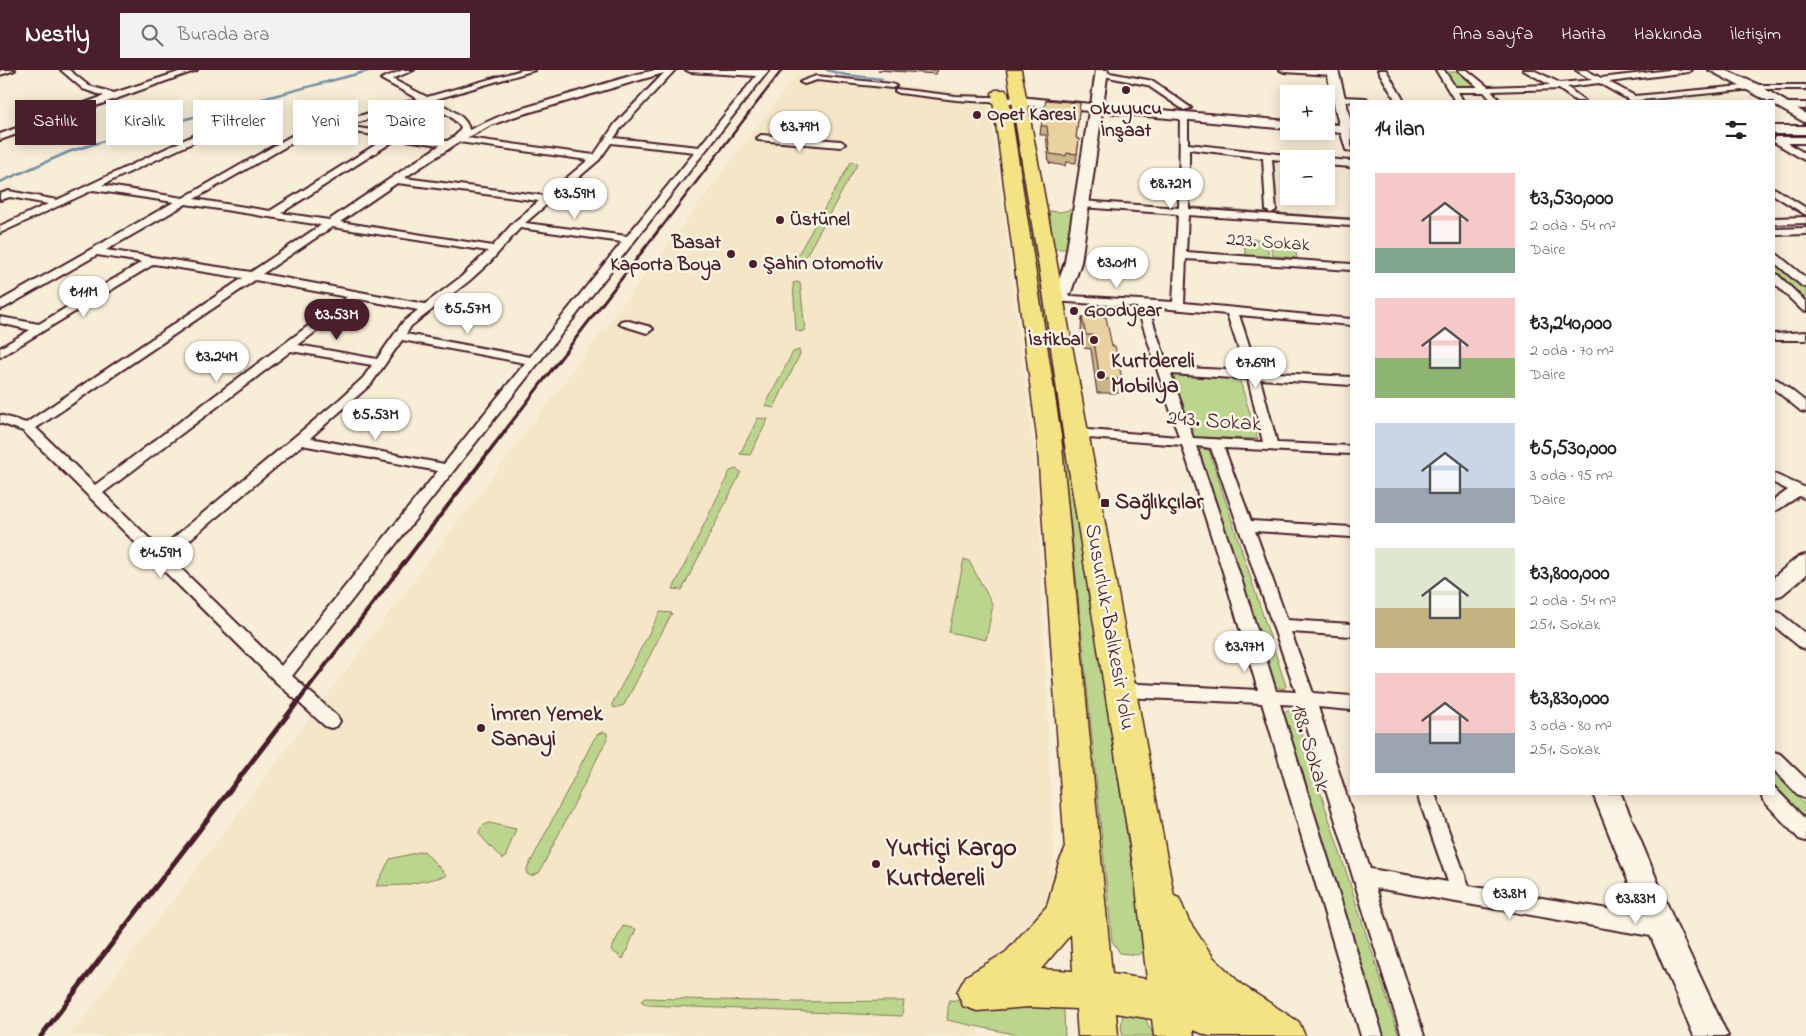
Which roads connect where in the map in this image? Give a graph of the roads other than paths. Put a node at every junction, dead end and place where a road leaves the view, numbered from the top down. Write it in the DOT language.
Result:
graph roads {
  1 [pos="11,70"];
  2 [pos="65,70"];
  3 [pos="193,70"];
  4 [pos="410,70"];
  5 [pos="531,70"];
  6 [pos="628,70"];
  7 [pos="667,70"];
  8 [pos="671,70"];
  9 [pos="690,70"];
  10 [pos="1014,70"];
  11 [pos="1284,70"];
  12 [pos="1382,70"];
  13 [pos="1440,70"];
  14 [pos="1462,70"];
  15 [pos="1527,70"];
  16 [pos="1580,70"];
  17 [pos="1688,70"];
  18 [pos="1715,70"];
  19 [pos="764,72"];
  20 [pos="1102,72"];
  21 [pos="1332,72"];
  22 [pos="0,73"];
  23 [pos="640,76"];
  24 [pos="1601,80"];
  25 [pos="1559,86"];
  26 [pos="1753,86"];
  27 [pos="1806,87"];
  28 [pos="896,89"];
  29 [pos="1453,90"];
  30 [pos="1487,90"];
  31 [pos="1005,92"];
  32 [pos="1694,92"];
  33 [pos="114,95"];
  34 [pos="424,100"];
  35 [pos="1341,100"];
  36 [pos="1350,100"];
  37 [pos="1399,100"];
  38 [pos="1458,100"];
  39 [pos="1495,100"];
  40 [pos="1580,100"];
  41 [pos="1635,100"];
  42 [pos="1705,100"];
  43 [pos="1785,106"];
  44 [pos="1806,106"];
  45 [pos="1096,107"];
  46 [pos="444,110"];
  47 [pos="1186,111"];
  48 [pos="453,114"];
  49 [pos="510,115"];
  50 [pos="466,116"];
  51 [pos="479,117"];
  52 [pos="1806,119"];
  53 [pos="1280,124"];
  54 [pos="1335,129"];
  55 [pos="1349,130"];
  56 [pos="1806,130"];
  57 [pos="1775,136"];
  58 [pos="0,137"];
  59 [pos="762,138"];
  60 [pos="193,139"];
  61 [pos="293,139"];
  62 [pos="609,140"];
  63 [pos="1806,140"];
  64 [pos="444,141"];
  65 [pos="453,142"];
  66 [pos="840,144"];
  67 [pos="382,145"];
  68 [pos="1184,146"];
  69 [pos="702,150"];
  70 [pos="1267,156"];
  71 [pos="1280,157"];
  72 [pos="596,158"];
  73 [pos="1806,158"];
  74 [pos="1335,163"];
  75 [pos="1350,164"];
  76 [pos="396,180"];
  77 [pos="94,187"];
  78 [pos="1775,192"];
  79 [pos="0,197"];
  80 [pos="546,199"];
  81 [pos="181,201"];
  82 [pos="59,203"];
  83 [pos="1081,204"];
  84 [pos="1184,208"];
  85 [pos="1272,210"];
  86 [pos="1806,212"];
  87 [pos="1775,214"];
  88 [pos="271,215"];
  89 [pos="1350,215"];
  90 [pos="1806,220"];
  91 [pos="1775,221"];
  92 [pos="1350,223"];
  93 [pos="329,224"];
  94 [pos="517,225"];
  95 [pos="0,230"];
  96 [pos="1806,231"];
  97 [pos="1775,232"];
  98 [pos="630,240"];
  99 [pos="495,249"];
  100 [pos="94,251"];
  101 [pos="1181,255"];
  102 [pos="1775,259"];
  103 [pos="153,260"];
  104 [pos="1350,267"];
  105 [pos="253,276"];
  106 [pos="1775,278"];
  107 [pos="1806,284"];
  108 [pos="357,296"];
  109 [pos="1054,298"];
  110 [pos="1141,303"];
  111 [pos="0,306"];
  112 [pos="1178,306"];
  113 [pos="426,308"];
  114 [pos="1806,308"];
  115 [pos="1232,311"];
  116 [pos="0,320"];
  117 [pos="1350,322"];
  118 [pos="625,323"];
  119 [pos="40,328"];
  120 [pos="647,330"];
  121 [pos="398,336"];
  122 [pos="1806,336"];
  123 [pos="1775,337"];
  124 [pos="289,347"];
  125 [pos="0,353"];
  126 [pos="534,361"];
  127 [pos="380,363"];
  128 [pos="1162,370"];
  129 [pos="1253,375"];
  130 [pos="1350,381"];
  131 [pos="1775,384"];
  132 [pos="1806,408"];
  133 [pos="0,419"];
  134 [pos="28,428"];
  135 [pos="1075,433"];
  136 [pos="300,440"];
  137 [pos="1189,442"];
  138 [pos="1216,444"];
  139 [pos="1271,447"];
  140 [pos="1350,450"];
  141 [pos="447,469"];
  142 [pos="1775,478"];
  143 [pos="1802,492"];
  144 [pos="94,494"];
  145 [pos="1775,506"];
  146 [pos="1245,526"];
  147 [pos="1350,532"];
  148 [pos="160,557"];
  149 [pos="1806,564"];
  150 [pos="1775,588"];
  151 [pos="1775,618"];
  152 [pos="1280,625"];
  153 [pos="1350,630"];
  154 [pos="1806,643"];
  155 [pos="282,677"];
  156 [pos="1121,690"];
  157 [pos="1268,697"];
  158 [pos="1307,699"];
  159 [pos="1350,703"];
  160 [pos="331,721"];
  161 [pos="1775,760"];
  162 [pos="1806,792"];
  163 [pos="1426,795"];
  164 [pos="1607,795"];
  165 [pos="1771,795"];
  166 [pos="1806,833"];
  167 [pos="1082,842"];
  168 [pos="1152,871"];
  169 [pos="1363,878"];
  170 [pos="1462,894"];
  171 [pos="1662,928"];
  172 [pos="1094,991"];
  173 [pos="1172,1019"];
  174 [pos="1098,1036"];
  175 [pos="1263,1036"];
  176 [pos="1285,1036"];
  177 [pos="1372,1036"];
  178 [pos="1412,1036"];
  179 [pos="1711,1036"];
  1 -- 22 [label="street"];
  2 -- 33 [label="street"];
  3 -- 33 [label="street"];
  4 -- 34 [label="street"];
  5 -- 34 [label="street"];
  6 -- 23 [label="street"];
  7 -- 23 [label="street"];
  8 -- 62 [label="street"];
  9 -- 19 [label="street"];
  10 -- 31 [label="highway, Susurluk-Balıkesir Yolu"];
  11 -- 21 [label="street"];
  12 -- 37 [label="street"];
  13 -- 29 [label="street"];
  14 -- 30 [label="street"];
  15 -- 25 [label="street"];
  16 -- 24 [label="street"];
  17 -- 24 [label="street"];
  18 -- 26 [label="main road"];
  19 -- 69 [label="street"];
  20 -- 45 [label="main road"];
  20 -- 47 [label="street"];
  21 -- 35 [label="main road"];
  23 -- 49 [label="street"];
  24 -- 25 [label="street"];
  24 -- 41 [label="street"];
  25 -- 30 [label="street"];
  25 -- 40 [label="street"];
  26 -- 27 [label="street"];
  26 -- 32 [label="street"];
  26 -- 43 [label="main road"];
  28 -- 28 [label="street"];
  28 -- 31 [label="street"];
  29 -- 30 [label="street"];
  29 -- 38 [label="street"];
  30 -- 39 [label="street"];
  31 -- 45 [label="main road"];
  31 -- 109 [label="highway, Susurluk-Balıkesir Yolu"];
  31 -- 167 [label="highway, Susurluk-Balıkesir Yolu"];
  32 -- 41 [label="street"];
  32 -- 42 [label="street"];
  33 -- 58 [label="street"];
  35 -- 36 [label="street"];
  35 -- 55 [label="main road"];
  43 -- 44 [label="street"];
  43 -- 52 [label="main road"];
  45 -- 47 [label="main road"];
  45 -- 83 [label="main road"];
  46 -- 48 [label="street"];
  47 -- 53 [label="main road"];
  47 -- 68 [label="street"];
  48 -- 50 [label="street"];
  48 -- 65 [label="street"];
  49 -- 51 [label="street"];
  49 -- 65 [label="street"];
  54 -- 55 [label="main road"];
  56 -- 57 [label="main road"];
  57 -- 63 [label="street"];
  57 -- 73 [label="street"];
  59 -- 66 [label="street"];
  60 -- 77 [label="street"];
  61 -- 81 [label="street"];
  62 -- 69 [label="street"];
  62 -- 72 [label="street"];
  64 -- 65 [label="street"];
  65 -- 72 [label="street"];
  65 -- 76 [label="street"];
  67 -- 88 [label="street"];
  68 -- 70 [label="street"];
  68 -- 84 [label="street"];
  69 -- 98 [label="street"];
  70 -- 71 [label="street"];
  70 -- 85 [label="street"];
  72 -- 80 [label="street"];
  74 -- 75 [label="street"];
  76 -- 80 [label="street"];
  76 -- 93 [label="street"];
  77 -- 81 [label="street"];
  77 -- 82 [label="street"];
  78 -- 86 [label="street"];
  79 -- 82 [label="street"];
  80 -- 94 [label="street"];
  81 -- 88 [label="street"];
  81 -- 100 [label="street"];
  82 -- 95 [label="street"];
  83 -- 84 [label="street"];
  83 -- 109 [label="main road"];
  84 -- 85 [label="street"];
  84 -- 92 [label="street"];
  84 -- 101 [label="street"];
  85 -- 89 [label="street"];
  86 -- 87 [label="street"];
  88 -- 93 [label="street"];
  90 -- 91 [label="street"];
  93 -- 99 [label="street"];
  93 -- 105 [label="street"];
  94 -- 98 [label="street"];
  94 -- 99 [label="street"];
  96 -- 97 [label="street"];
  98 -- 126 [label="street"];
  99 -- 113 [label="street"];
  100 -- 103 [label="street"];
  100 -- 111 [label="street"];
  101 -- 104 [label="street, 223. Sokak"];
  101 -- 112 [label="street"];
  102 -- 107 [label="street"];
  103 -- 105 [label="street"];
  103 -- 119 [label="street"];
  105 -- 108 [label="street"];
  105 -- 134 [label="street"];
  106 -- 114 [label="street"];
  108 -- 113 [label="street"];
  108 -- 124 [label="street"];
  109 -- 110 [label="street"];
  109 -- 135 [label="highway, Susurluk-Balıkesir Yolu"];
  110 -- 112 [label="street"];
  110 -- 128 [label="street, 188. Sokak"];
  112 -- 115 [label="street"];
  113 -- 121 [label="street"];
  115 -- 117 [label="street"];
  115 -- 129 [label="street"];
  116 -- 119 [label="street"];
  118 -- 120 [label="street"];
  119 -- 125 [label="street"];
  121 -- 126 [label="street"];
  121 -- 127 [label="street"];
  122 -- 123 [label="street"];
  124 -- 127 [label="street"];
  124 -- 144 [label="street"];
  126 -- 141 [label="street"];
  127 -- 136 [label="street"];
  128 -- 129 [label="street"];
  128 -- 137 [label="street, 188. Sokak"];
  129 -- 130 [label="street"];
  129 -- 139 [label="street"];
  131 -- 132 [label="street"];
  133 -- 134 [label="street"];
  134 -- 144 [label="street"];
  135 -- 137 [label="street, 243. Sokak"];
  135 -- 156 [label="highway, Susurluk-Balıkesir Yolu"];
  136 -- 141 [label="street"];
  136 -- 148 [label="street"];
  137 -- 138 [label="street, 243. Sokak"];
  137 -- 157 [label="street, 188. Sokak"];
  138 -- 139 [label="street, 243. Sokak"];
  138 -- 146 [label="street, 188. Sokak"];
  139 -- 140 [label="street, 243. Sokak"];
  141 -- 155 [label="street"];
  142 -- 143 [label="street"];
  143 -- 145 [label="street"];
  144 -- 148 [label="street"];
  146 -- 147 [label="street"];
  146 -- 152 [label="street, 188. Sokak"];
  148 -- 155 [label="street"];
  149 -- 150 [label="main road"];
  151 -- 154 [label="street"];
  152 -- 153 [label="street"];
  152 -- 158 [label="street, 188. Sokak"];
  155 -- 160 [label="street"];
  156 -- 157 [label="street"];
  156 -- 168 [label="highway, Susurluk-Balıkesir Yolu"];
  157 -- 158 [label="street"];
  157 -- 177 [label="street, 188. Sokak"];
  158 -- 159 [label="street"];
  158 -- 169 [label="street, 188. Sokak"];
  161 -- 162 [label="street"];
  163 -- 170 [label="street"];
  164 -- 171 [label="main road"];
  165 -- 166 [label="street"];
  167 -- 172 [label="highway, Susurluk-Balıkesir Yolu"];
  167 -- 172 [label="highway"];
  168 -- 173 [label="highway, Susurluk-Balıkesir Yolu"];
  168 -- 176 [label="highway"];
  169 -- 170 [label="street"];
  169 -- 178 [label="street, 188. Sokak"];
  170 -- 171 [label="street"];
  171 -- 179 [label="main road"];
  172 -- 173 [label="highway"];
  172 -- 174 [label="highway, Susurluk-Balıkesir Yolu"];
  173 -- 175 [label="highway"];
}
